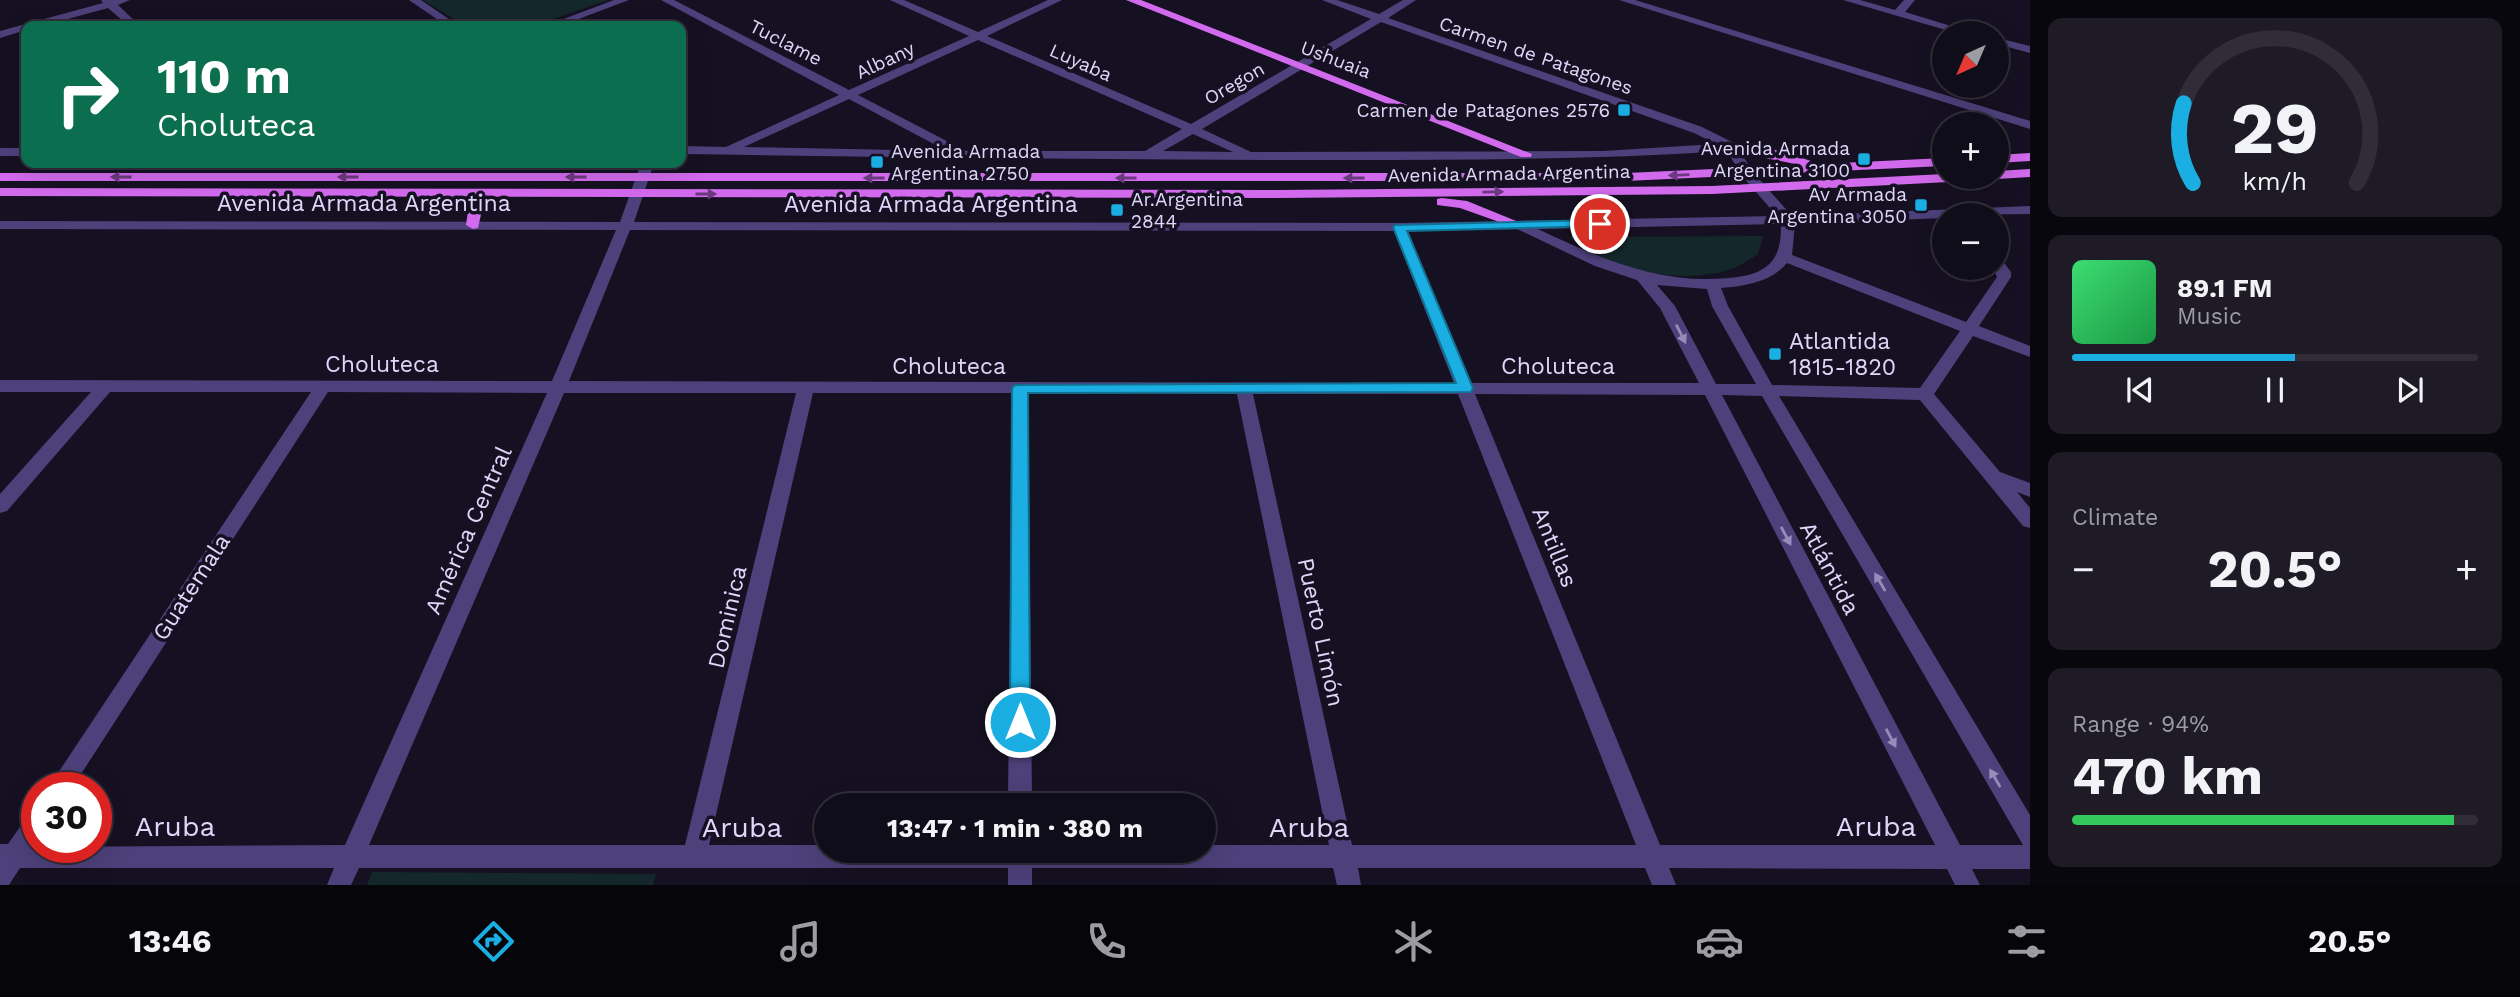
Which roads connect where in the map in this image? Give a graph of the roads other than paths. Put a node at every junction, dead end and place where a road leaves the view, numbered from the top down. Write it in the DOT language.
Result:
graph roads {
  1 [pos="125,0"];
  2 [pos="414,0"];
  3 [pos="624,0"];
  4 [pos="666,0"];
  5 [pos="895,0"];
  6 [pos="1057,0"];
  7 [pos="1131,0"];
  8 [pos="1327,0"];
  9 [pos="1410,0"];
  10 [pos="1624,0"];
  11 [pos="1848,0"];
  12 [pos="1910,0"];
  13 [pos="109,2"];
  14 [pos="1897,13"];
  15 [pos="1380,18"];
  16 [pos="48,21"];
  17 [pos="130,21"];
  18 [pos="446,21"];
  19 [pos="564,21"];
  20 [pos="1932,23"];
  21 [pos="21,29"];
  22 [pos="0,35"];
  23 [pos="978,36"];
  24 [pos="2009,44"];
  25 [pos="2030,50"];
  26 [pos="1300,65"];
  27 [pos="850,95"];
  28 [pos="2030,125"];
  29 [pos="1189,129"];
  30 [pos="1731,147"];
  31 [pos="686,150"];
  32 [pos="727,150"];
  33 [pos="0,152"];
  34 [pos="21,152"];
  35 [pos="1526,154"];
  36 [pos="964,155"];
  37 [pos="1148,155"];
  38 [pos="1253,155"];
  39 [pos="2030,157"];
  40 [pos="2009,158"];
  41 [pos="1932,163"];
  42 [pos="1824,168"];
  43 [pos="645,170"];
  44 [pos="1747,173"];
  45 [pos="2030,173"];
  46 [pos="2009,174"];
  47 [pos="0,177"];
  48 [pos="1932,179"];
  49 [pos="1762,188"];
  50 [pos="0,192"];
  51 [pos="638,194"];
  52 [pos="1278,194"];
  53 [pos="359,195"];
  54 [pos="2030,210"];
  55 [pos="2009,212"];
  56 [pos="1932,218"];
  57 [pos="1788,220"];
  58 [pos="0,225"];
  59 [pos="473,225"];
  60 [pos="1519,225"];
  61 [pos="622,227"];
  62 [pos="1399,227"];
  63 [pos="1784,257"];
  64 [pos="1643,278"];
  65 [pos="1995,280"];
  66 [pos="1713,286"];
  67 [pos="1971,329"];
  68 [pos="2030,352"];
  69 [pos="0,386"];
  70 [pos="106,386"];
  71 [pos="323,387"];
  72 [pos="558,387"];
  73 [pos="806,388"];
  74 [pos="1020,388"];
  75 [pos="1466,388"];
  76 [pos="1709,388"];
  77 [pos="1244,389"];
  78 [pos="1768,390"];
  79 [pos="1924,394"];
  80 [pos="1992,476"];
  81 [pos="2030,489"];
  82 [pos="0,506"];
  83 [pos="2030,521"];
  84 [pos="70,772"];
  85 [pos="1020,793"];
  86 [pos="2030,837"];
  87 [pos="21,840"];
  88 [pos="814,855"];
  89 [pos="1952,855"];
  90 [pos="7,856"];
  91 [pos="352,856"];
  92 [pos="694,856"];
  93 [pos="1216,856"];
  94 [pos="1343,857"];
  95 [pos="1653,857"];
  96 [pos="2030,857"];
  97 [pos="1020,863"];
  98 [pos="0,877"];
  99 [pos="339,885"];
  100 [pos="1020,885"];
  101 [pos="1349,885"];
  102 [pos="1664,885"];
  103 [pos="1968,885"];
  1 -- 13 [label="street"];
  2 -- 18 [label="street"];
  3 -- 19 [label="street"];
  4 -- 27 [label="street, Tuclame"];
  5 -- 23 [label="street, Luyaba"];
  6 -- 23 [label="street, Albany"];
  7 -- 26 [label="main road, Ushuaia"];
  8 -- 15 [label="street, Carmen de Patagones"];
  9 -- 15 [label="street, Oregon"];
  10 -- 28 [label="street"];
  11 -- 14 [label="street"];
  12 -- 14 [label="street"];
  13 -- 16 [label="street"];
  13 -- 17 [label="street"];
  14 -- 20 [label="street"];
  15 -- 26 [label="street, Oregon"];
  15 -- 30 [label="street, Carmen de Patagones"];
  21 -- 22 [label="street"];
  23 -- 27 [label="street, Albany"];
  23 -- 29 [label="street, Luyaba"];
  24 -- 25 [label="street"];
  26 -- 29 [label="street, Oregon"];
  26 -- 35 [label="main road, Ushuaia"];
  27 -- 32 [label="street, Albany"];
  27 -- 36 [label="street, Tuclame"];
  29 -- 37 [label="street, Oregon"];
  29 -- 38 [label="street, Luyaba"];
  30 -- 35 [label="street, Avenida Armada Argentina"];
  30 -- 42 [label="main road"];
  30 -- 44 [label="street"];
  31 -- 32 [label="street, Avenida Armada Argentina"];
  32 -- 36 [label="street, Avenida Armada Argentina"];
  33 -- 34 [label="street"];
  35 -- 38 [label="street, Avenida Armada Argentina"];
  36 -- 37 [label="street, Avenida Armada Argentina"];
  37 -- 38 [label="street, Avenida Armada Argentina"];
  39 -- 40 [label="main road"];
  41 -- 42 [label="main road, Avenida Armada Argentina"];
  42 -- 44 [label="main road, Avenida Armada Argentina"];
  44 -- 43 [label="main road, Avenida Armada Argentina, one-way"];
  43 -- 47 [label="main road, Avenida Armada Argentina, one-way"];
  43 -- 51 [label="street, América Central"];
  44 -- 49 [label="street"];
  45 -- 46 [label="main road"];
  48 -- 49 [label="main road, Avenida Armada Argentina"];
  52 -- 49 [label="main road, Avenida Armada Argentina, one-way"];
  49 -- 57 [label="street"];
  50 -- 53 [label="main road, Avenida Armada Argentina"];
  51 -- 52 [label="main road, Avenida Armada Argentina, one-way"];
  51 -- 53 [label="main road, Avenida Armada Argentina"];
  51 -- 61 [label="street, América Central"];
  52 -- 60 [label="main road"];
  53 -- 59 [label="main road"];
  54 -- 55 [label="street, Avenida Armada Argentina"];
  56 -- 57 [label="street, Avenida Armada Argentina"];
  57 -- 60 [label="street, Avenida Armada Argentina"];
  57 -- 63 [label="street"];
  58 -- 59 [label="street, Avenida Armada Argentina"];
  59 -- 61 [label="street, Avenida Armada Argentina"];
  60 -- 62 [label="street, Avenida Armada Argentina"];
  60 -- 64 [label="street"];
  61 -- 62 [label="street, Avenida Armada Argentina"];
  61 -- 72 [label="street, América Central"];
  62 -- 75 [label="street, Antillas"];
  63 -- 66 [label="street"];
  63 -- 67 [label="street"];
  64 -- 66 [label="street"];
  64 -- 76 [label="street, Atlántida, one-way"];
  65 -- 67 [label="street"];
  66 -- 78 [label="street, Atlántida"];
  67 -- 68 [label="street"];
  67 -- 79 [label="street"];
  69 -- 70 [label="street, Choluteca"];
  70 -- 71 [label="street, Choluteca"];
  70 -- 82 [label="street"];
  71 -- 72 [label="street, Choluteca"];
  71 -- 84 [label="street, Guatemala"];
  72 -- 73 [label="street, Choluteca"];
  72 -- 91 [label="street, América Central"];
  73 -- 74 [label="street, Choluteca"];
  73 -- 92 [label="street, Dominica"];
  74 -- 77 [label="street, Choluteca"];
  74 -- 85 [label="street"];
  75 -- 76 [label="street, Choluteca"];
  75 -- 77 [label="street, Choluteca"];
  75 -- 95 [label="street, Antillas"];
  76 -- 78 [label="street, Choluteca"];
  76 -- 89 [label="street, Atlántida, one-way"];
  77 -- 94 [label="street, Puerto Limón"];
  78 -- 79 [label="street, Choluteca"];
  86 -- 78 [label="street, Atlántida, one-way"];
  79 -- 80 [label="street"];
  80 -- 81 [label="street"];
  80 -- 83 [label="street"];
  87 -- 90 [label="street"];
  88 -- 92 [label="street, Aruba"];
  89 -- 95 [label="street, Aruba"];
  89 -- 96 [label="street, Aruba"];
  89 -- 103 [label="street, Atlántida"];
  90 -- 91 [label="street, Aruba"];
  90 -- 98 [label="street"];
  91 -- 92 [label="street, Aruba"];
  91 -- 99 [label="street, América Central"];
  93 -- 94 [label="street, Aruba"];
  94 -- 95 [label="street, Aruba"];
  94 -- 101 [label="street, Puerto Limón"];
  95 -- 102 [label="street, Antillas"];
  97 -- 100 [label="street"];
}
